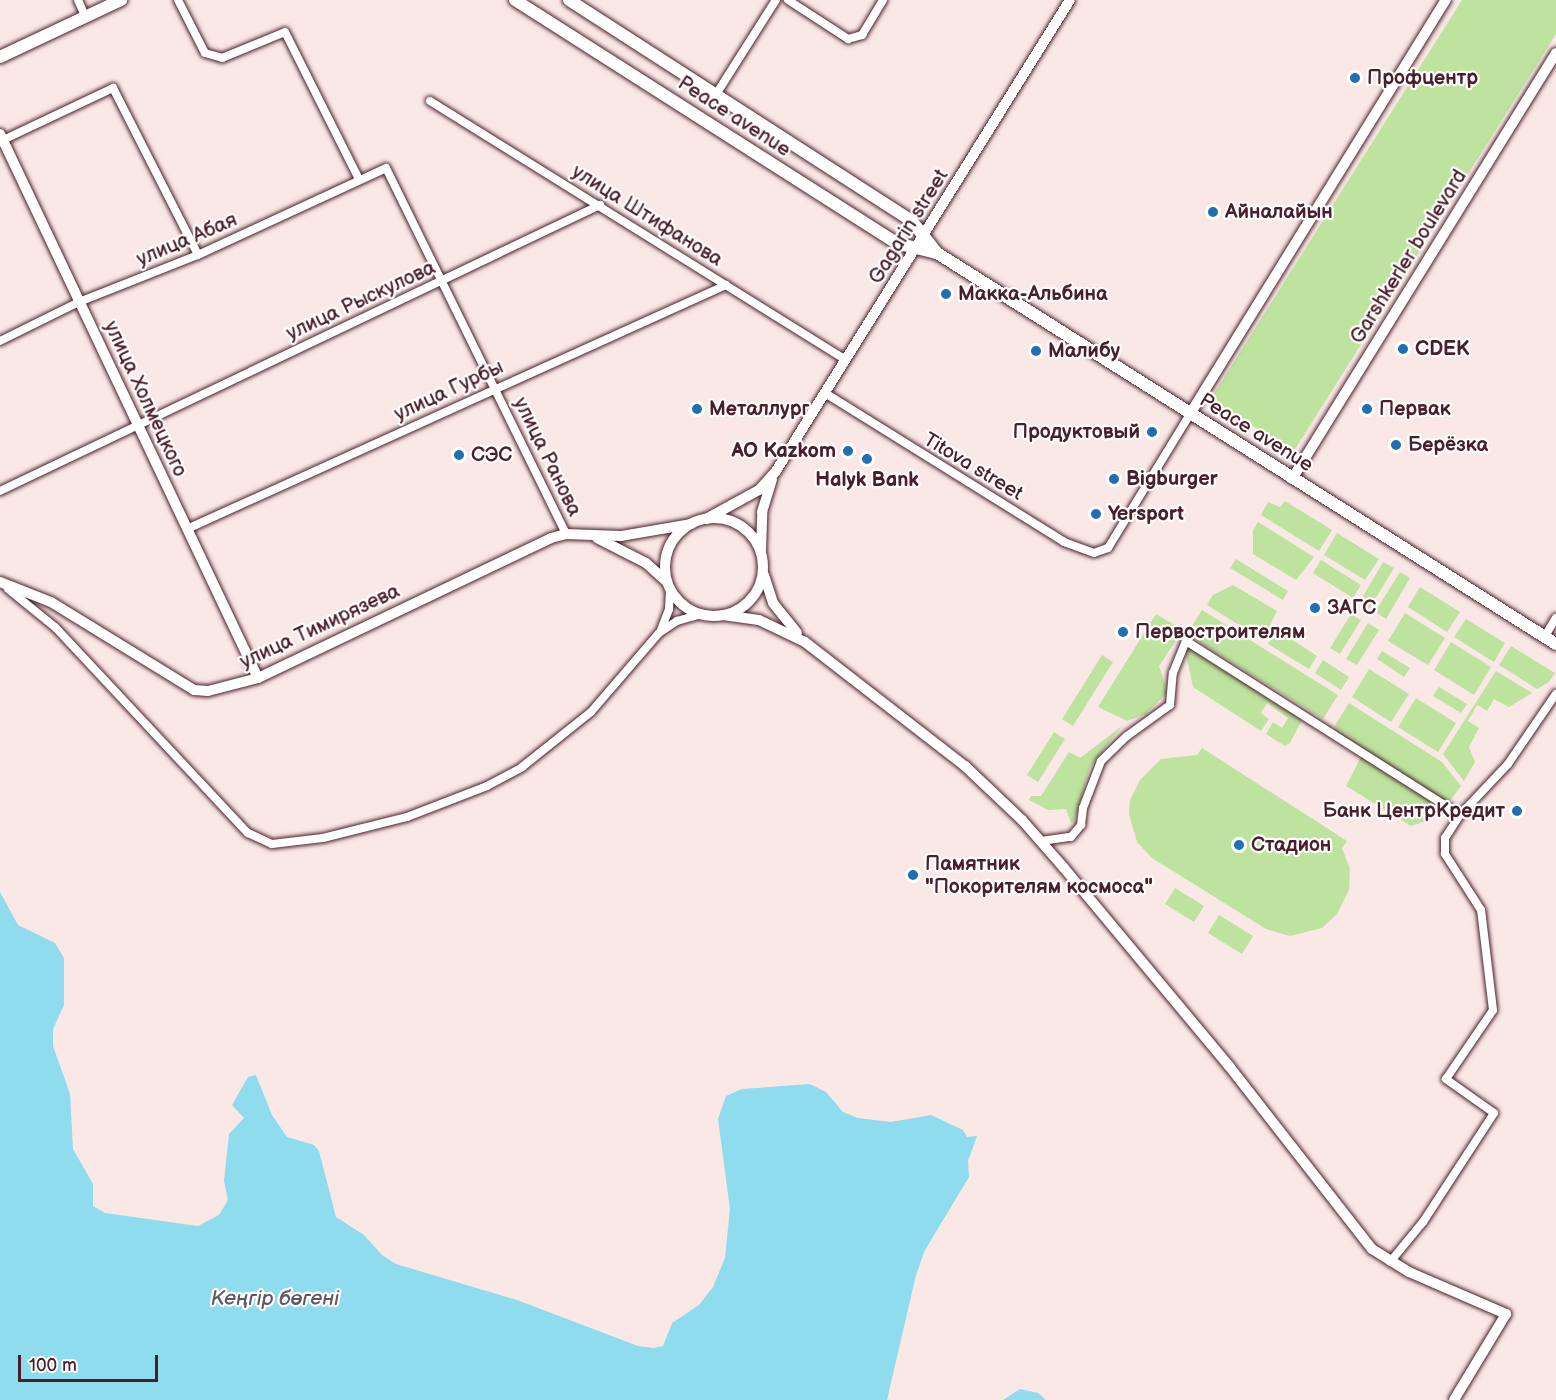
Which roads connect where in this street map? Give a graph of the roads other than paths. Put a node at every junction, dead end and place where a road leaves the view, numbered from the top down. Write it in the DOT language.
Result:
graph roads {
  1 [pos="78,0"];
  2 [pos="122,0"];
  3 [pos="178,0"];
  4 [pos="515,0"];
  5 [pos="776,0"];
  6 [pos="789,0"];
  7 [pos="884,0"];
  8 [pos="1070,0"];
  9 [pos="1446,0"];
  10 [pos="577,2"];
  11 [pos="86,16"];
  12 [pos="1556,53"];
  13 [pos="0,57"];
  14 [pos="715,96"];
  15 [pos="430,101"];
  16 [pos="1,137"];
  17 [pos="386,168"];
  18 [pos="359,179"];
  19 [pos="600,206"];
  20 [pos="924,237"];
  21 [pos="917,249"];
  22 [pos="937,253"];
  23 [pos="198,255"];
  24 [pos="443,280"];
  25 [pos="726,285"];
  26 [pos="79,302"];
  27 [pos="0,341"];
  28 [pos="846,360"];
  29 [pos="496,387"];
  30 [pos="825,393"];
  31 [pos="1190,414"];
  32 [pos="136,426"];
  33 [pos="776,471"];
  34 [pos="1292,479"];
  35 [pos="0,491"];
  36 [pos="706,519"];
  37 [pos="691,524"];
  38 [pos="187,529"];
  39 [pos="566,534"];
  40 [pos="597,537"];
  41 [pos="761,554"];
  42 [pos="763,572"];
  43 [pos="0,583"];
  44 [pos="669,585"];
  45 [pos="701,614"];
  46 [pos="723,615"];
  47 [pos="1556,618"];
  48 [pos="659,633"];
  49 [pos="1545,636"];
  50 [pos="805,642"];
  51 [pos="1556,644"];
  52 [pos="258,678"];
  53 [pos="1556,693"];
  54 [pos="1460,816"];
  55 [pos="1041,841"];
  56 [pos="1390,1262"];
  57 [pos="1454,1400"];
  1 -- 11 [label="street"];
  2 -- 11 [label="main road"];
  3 -- 18 [label="street"];
  4 -- 21 [label="main road, Peace avenue"];
  5 -- 14 [label="street"];
  6 -- 7 [label="street"];
  8 -- 20 [label="street, Gagarin street"];
  9 -- 31 [label="street"];
  10 -- 14 [label="main road, Peace avenue"];
  11 -- 13 [label="main road"];
  12 -- 34 [label="street, Garshkerler boulevard"];
  14 -- 20 [label="main road, Peace avenue"];
  15 -- 19 [label="street, улица Штифанова"];
  16 -- 23 [label="street"];
  16 -- 26 [label="street, улица Холмецкого"];
  17 -- 18 [label="street, улица Абая"];
  17 -- 24 [label="street, улица Ранова"];
  18 -- 23 [label="street, улица Абая"];
  19 -- 24 [label="street, улица Рыскулова"];
  19 -- 25 [label="street, улица Штифанова"];
  20 -- 21 [label="street, Gagarin street"];
  20 -- 22 [label="main road, Peace avenue"];
  21 -- 22 [label="main road, Peace avenue"];
  21 -- 28 [label="street, Gagarin street"];
  22 -- 31 [label="main road, Peace avenue"];
  23 -- 26 [label="street, улица Абая"];
  24 -- 29 [label="street, улица Ранова"];
  24 -- 32 [label="street, улица Рыскулова"];
  25 -- 28 [label="street, улица Штифанова"];
  25 -- 29 [label="street, улица Гурбы"];
  26 -- 27 [label="street, улица Абая"];
  26 -- 32 [label="street, улица Холмецкого"];
  28 -- 30 [label="street, Gagarin street"];
  29 -- 38 [label="street, улица Гурбы"];
  29 -- 39 [label="street, улица Ранова"];
  30 -- 31 [label="street, Titova street"];
  30 -- 33 [label="street, Gagarin street"];
  31 -- 34 [label="main road, Peace avenue"];
  32 -- 35 [label="street, улица Рыскулова"];
  32 -- 38 [label="street, улица Холмецкого"];
  33 -- 36 [label="street"];
  33 -- 41 [label="street"];
  34 -- 49 [label="main road, Peace avenue"];
  36 -- 37 [label="street"];
  36 -- 41 [label="street"];
  37 -- 40 [label="street"];
  37 -- 44 [label="street"];
  38 -- 52 [label="street, улица Холмецкого"];
  39 -- 40 [label="street, улица Тимирязева"];
  39 -- 52 [label="street, улица Тимирязева"];
  40 -- 44 [label="street"];
  41 -- 42 [label="street"];
  42 -- 46 [label="street"];
  42 -- 50 [label="street"];
  43 -- 48 [label="street"];
  43 -- 52 [label="street, улица Тимирязева"];
  44 -- 45 [label="street"];
  44 -- 48 [label="street"];
  45 -- 46 [label="street"];
  45 -- 48 [label="street"];
  46 -- 50 [label="street"];
  47 -- 49 [label="street"];
  49 -- 51 [label="main road, Peace avenue"];
  50 -- 55 [label="street"];
  53 -- 54 [label="street"];
  54 -- 55 [label="street"];
  54 -- 56 [label="street"];
  55 -- 56 [label="street"];
  56 -- 57 [label="street"];
}
